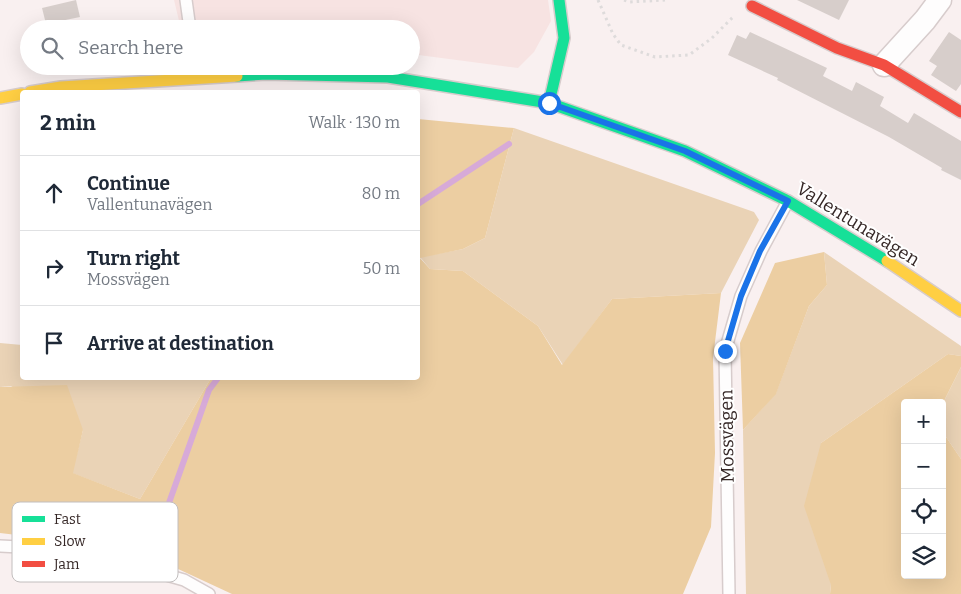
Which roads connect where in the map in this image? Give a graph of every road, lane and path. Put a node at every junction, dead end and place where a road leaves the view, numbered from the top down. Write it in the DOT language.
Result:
graph roads {
  1 [pos="186,0"];
  2 [pos="559,0"];
  3 [pos="598,0"];
  4 [pos="624,0"];
  5 [pos="666,0"];
  6 [pos="940,0"];
  7 [pos="752,6"];
  8 [pos="189,20"];
  9 [pos="884,65"];
  10 [pos="169,75"];
  11 [pos="307,75"];
  12 [pos="42,90"];
  13 [pos="20,94"];
  14 [pos="0,98"];
  15 [pos="549,103"];
  16 [pos="961,112"];
  17 [pos="788,201"];
  18 [pos="961,311"];
  19 [pos="178,578"];
  20 [pos="209,594"];
  21 [pos="729,594"];
  1 -- 8 [label="lane"];
  2 -- 15 [label="main road"];
  3 -- 7 [label="path"];
  4 -- 5 [label="path"];
  6 -- 9 [label="street"];
  7 -- 9 [label="main road"];
  9 -- 16 [label="main road"];
  10 -- 12 [label="main road, Vallentunavägen"];
  11 -- 15 [label="main road, Vallentunavägen"];
  13 -- 14 [label="main road"];
  15 -- 17 [label="main road, Vallentunavägen"];
  17 -- 18 [label="main road, Vallentunavägen"];
  17 -- 21 [label="lane, Mossvägen"];
  19 -- 20 [label="lane"];
}
